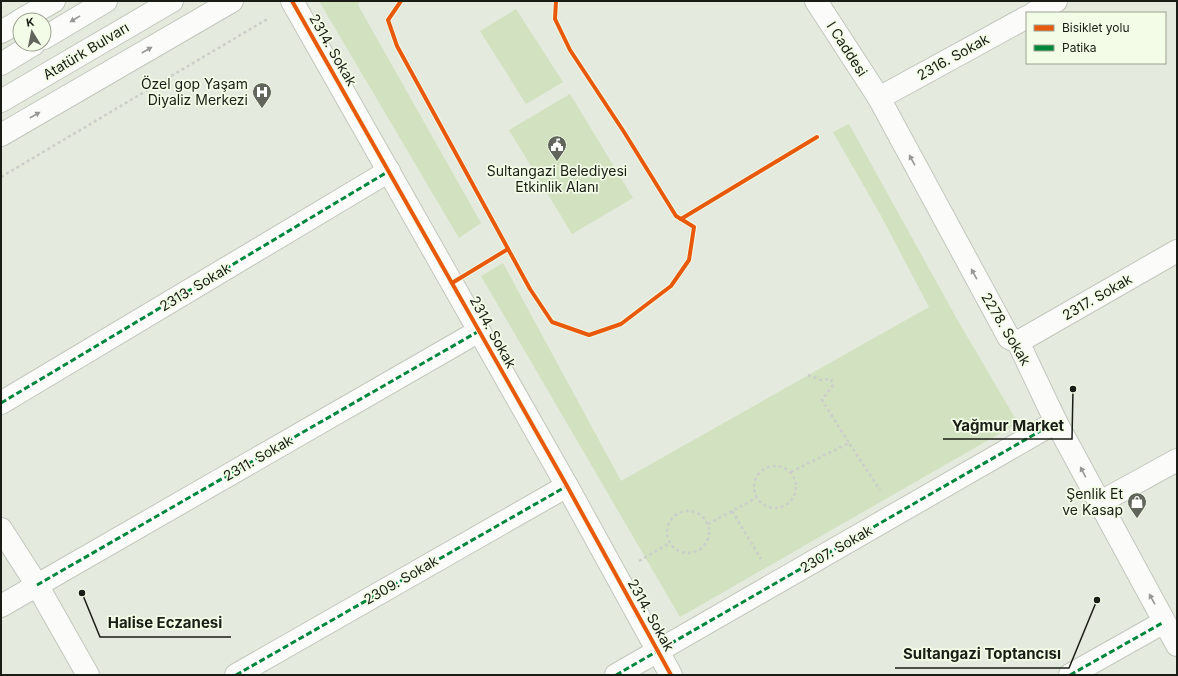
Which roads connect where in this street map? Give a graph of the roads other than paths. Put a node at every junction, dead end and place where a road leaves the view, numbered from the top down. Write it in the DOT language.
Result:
graph roads {
  1 [pos="54,1"];
  2 [pos="106,1"];
  3 [pos="172,1"];
  4 [pos="232,1"];
  5 [pos="816,1"];
  6 [pos="1056,1"];
  7 [pos="293,2"];
  8 [pos="35,12"];
  9 [pos="1036,12"];
  10 [pos="1026,18"];
  11 [pos="12,25"];
  12 [pos="1,32"];
  13 [pos="52,33"];
  14 [pos="21,52"];
  15 [pos="1,64"];
  16 [pos="879,98"];
  17 [pos="1,101"];
  18 [pos="1,135"];
  19 [pos="389,171"];
  20 [pos="1177,251"];
  21 [pos="479,331"];
  22 [pos="1018,342"];
  23 [pos="1,402"];
  24 [pos="1056,422"];
  25 [pos="1177,460"];
  26 [pos="567,486"];
  27 [pos="1099,503"];
  28 [pos="1,528"];
  29 [pos="37,585"];
  30 [pos="1,606"];
  31 [pos="1164,622"];
  32 [pos="1177,645"];
  33 [pos="658,650"];
  34 [pos="88,675"];
  35 [pos="236,675"];
  36 [pos="616,675"];
  37 [pos="671,675"];
  38 [pos="1070,675"];
  1 -- 8 [label="street"];
  2 -- 13 [label="street, one-way"];
  3 -- 17 [label="street, Atatürk Bulvarı"];
  18 -- 4 [label="street, one-way"];
  5 -- 16 [label="street, I Caddesi"];
  6 -- 9 [label="street"];
  7 -- 19 [label="street, 2314. Sokak"];
  10 -- 16 [label="street, 2316. Sokak"];
  11 -- 12 [label="street"];
  14 -- 15 [label="street"];
  22 -- 16 [label="street, 2278. Sokak, one-way"];
  19 -- 21 [label="street, 2314. Sokak"];
  19 -- 23 [label="street, 2313. Sokak"];
  20 -- 22 [label="street, 2317. Sokak"];
  21 -- 26 [label="street, 2314. Sokak"];
  21 -- 29 [label="street, 2311. Sokak"];
  22 -- 24 [label="street, 2278. Sokak"];
  27 -- 24 [label="street, 2278. Sokak, one-way"];
  24 -- 33 [label="street, 2307. Sokak"];
  25 -- 27 [label="street"];
  26 -- 33 [label="street, 2314. Sokak"];
  26 -- 35 [label="street, 2309. Sokak"];
  31 -- 27 [label="street, 2278. Sokak, one-way"];
  28 -- 29 [label="street"];
  29 -- 30 [label="street, 2311. Sokak"];
  29 -- 34 [label="street"];
  31 -- 32 [label="street, 2278. Sokak"];
  31 -- 38 [label="street"];
  33 -- 36 [label="street, 2307. Sokak"];
  33 -- 37 [label="street, 2314. Sokak"];
}
